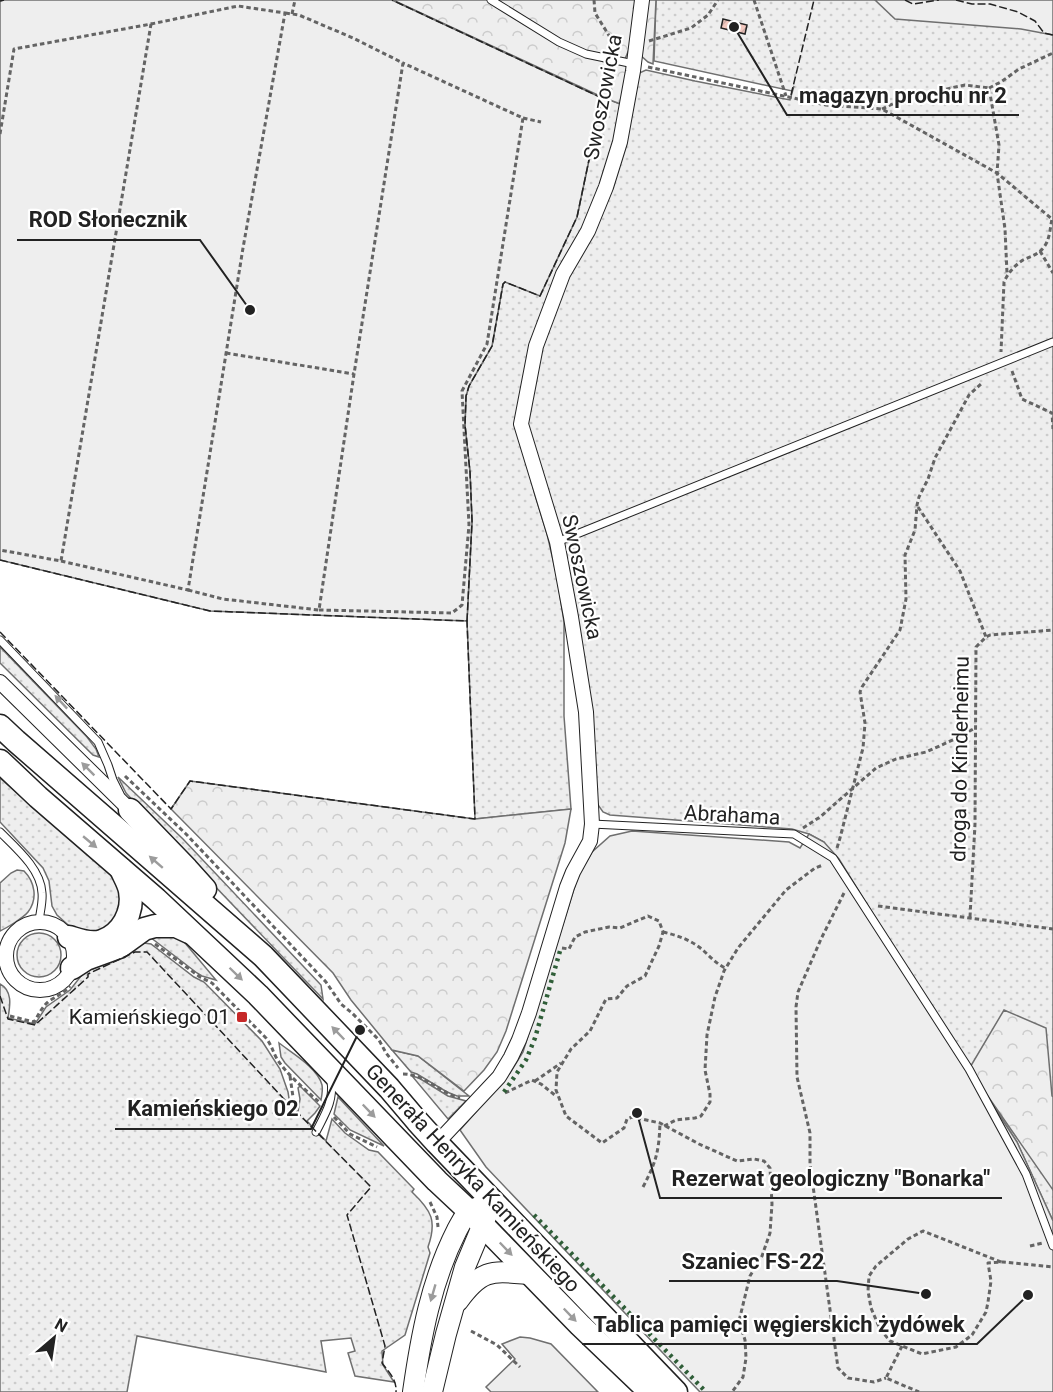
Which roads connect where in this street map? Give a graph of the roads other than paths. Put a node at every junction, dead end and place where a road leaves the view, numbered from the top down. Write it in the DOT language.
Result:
graph roads {
  1 [pos="491,0"];
  2 [pos="642,0"];
  3 [pos="634,64"];
  4 [pos="1053,342"];
  5 [pos="557,542"];
  6 [pos="0,640"];
  7 [pos="0,682"];
  8 [pos="0,726"];
  9 [pos="0,761"];
  10 [pos="130,810"];
  11 [pos="592,824"];
  12 [pos="0,832"];
  13 [pos="121,867"];
  14 [pos="39,921"];
  15 [pos="194,933"];
  16 [pos="69,937"];
  17 [pos="5,938"];
  18 [pos="263,956"];
  19 [pos="3,961"];
  20 [pos="74,974"];
  21 [pos="329,1068"];
  22 [pos="316,1132"];
  23 [pos="437,1143"];
  24 [pos="494,1201"];
  25 [pos="476,1218"];
  26 [pos="1053,1246"];
  27 [pos="529,1274"];
  28 [pos="454,1308"];
  29 [pos="413,1392"];
  30 [pos="432,1392"];
  31 [pos="650,1392"];
  32 [pos="676,1392"];
  1 -- 3 [label="lane"];
  2 -- 3 [label="street, Swoszowicka"];
  3 -- 5 [label="street, Swoszowicka"];
  4 -- 5 [label="lane"];
  5 -- 11 [label="street, Swoszowicka"];
  10 -- 6 [label="lane, one-way"];
  10 -- 7 [label="street, one-way"];
  18 -- 8 [label="main road, Generała Henryka Kamieńskiego, one-way"];
  9 -- 13 [label="main road, Generała Henryka Kamieńskiego, one-way"];
  10 -- 18 [label="main road"];
  11 -- 23 [label="street, Swoszowicka"];
  11 -- 26 [label="lane, Abrahama"];
  12 -- 14 [label="lane"];
  13 -- 15 [label="main road, Generała Henryka Kamieńskiego"];
  13 -- 16 [label="main road"];
  14 -- 16 [label="street"];
  14 -- 17 [label="street"];
  15 -- 20 [label="main road"];
  15 -- 21 [label="main road, Generała Henryka Kamieńskiego, one-way"];
  16 -- 20 [label="street"];
  17 -- 19 [label="street"];
  23 -- 18 [label="main road, Generała Henryka Kamieńskiego, one-way"];
  19 -- 20 [label="street"];
  21 -- 22 [label="lane"];
  21 -- 25 [label="main road, Generała Henryka Kamieńskiego, one-way"];
  23 -- 24 [label="main road, Generała Henryka Kamieńskiego"];
  24 -- 25 [label="street"];
  24 -- 32 [label="main road, Generała Henryka Kamieńskiego"];
  25 -- 27 [label="main road, Generała Henryka Kamieńskiego, one-way"];
  25 -- 28 [label="street"];
  25 -- 29 [label="street, one-way"];
  27 -- 28 [label="street"];
  27 -- 31 [label="main road, Generała Henryka Kamieńskiego, one-way"];
  28 -- 30 [label="street"];
}
